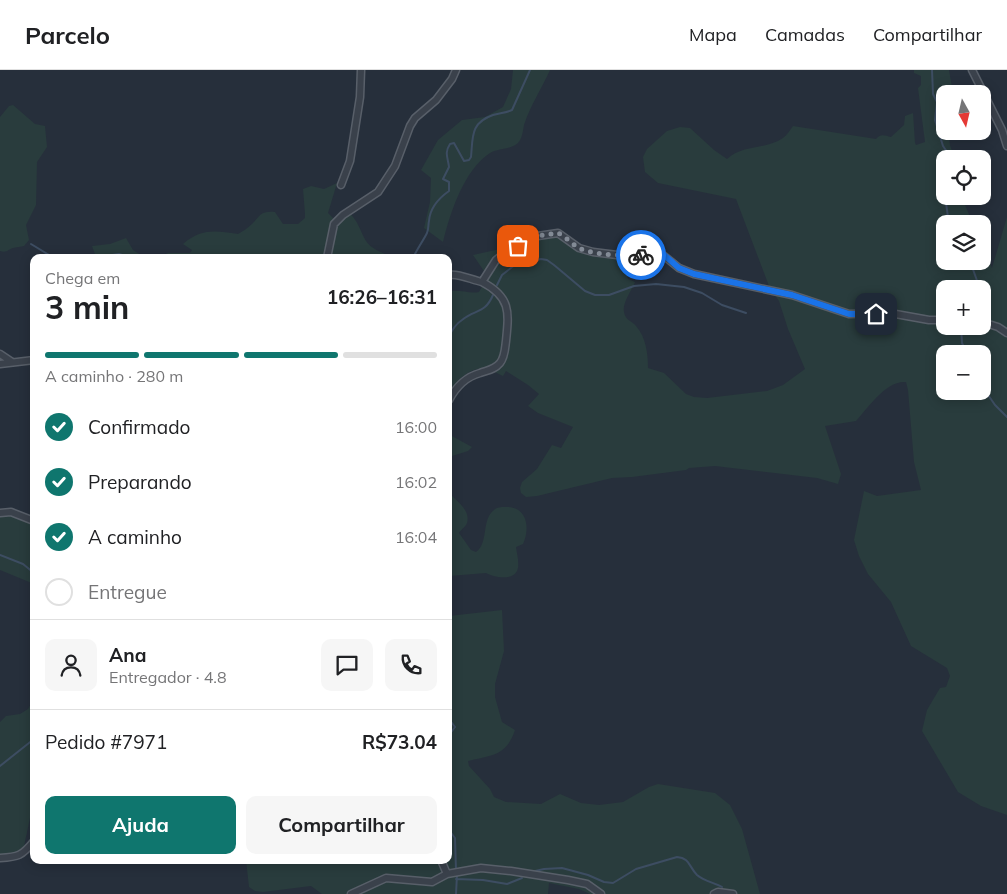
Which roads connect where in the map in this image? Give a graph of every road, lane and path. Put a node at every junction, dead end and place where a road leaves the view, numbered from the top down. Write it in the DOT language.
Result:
graph roads {
  1 [pos="361,70"];
  2 [pos="456,70"];
  3 [pos="972,70"];
  4 [pos="1007,146"];
  5 [pos="341,185"];
  6 [pos="328,254"];
  7 [pos="452,274"];
  8 [pos="482,282"];
  9 [pos="936,320"];
  10 [pos="991,325"];
  11 [pos="1007,333"];
  12 [pos="0,354"];
  13 [pos="30,360"];
  14 [pos="12,362"];
  15 [pos="0,364"];
  16 [pos="452,396"];
  17 [pos="0,513"];
  18 [pos="30,519"];
  19 [pos="30,846"];
  20 [pos="0,858"];
  21 [pos="443,864"];
  22 [pos="448,874"];
  23 [pos="717,893"];
  24 [pos="351,894"];
  25 [pos="601,894"];
  26 [pos="734,894"];
  1 -- 5 [label="street"];
  2 -- 6 [label="street"];
  3 -- 4 [label="street"];
  7 -- 8 [label="street"];
  8 -- 9 [label="street"];
  8 -- 16 [label="street"];
  10 -- 11 [label="street"];
  12 -- 14 [label="street"];
  13 -- 14 [label="street"];
  14 -- 15 [label="street"];
  17 -- 18 [label="street"];
  19 -- 20 [label="street"];
  21 -- 22 [label="street"];
  22 -- 24 [label="street"];
  22 -- 25 [label="street"];
  23 -- 26 [label="street"];
}
